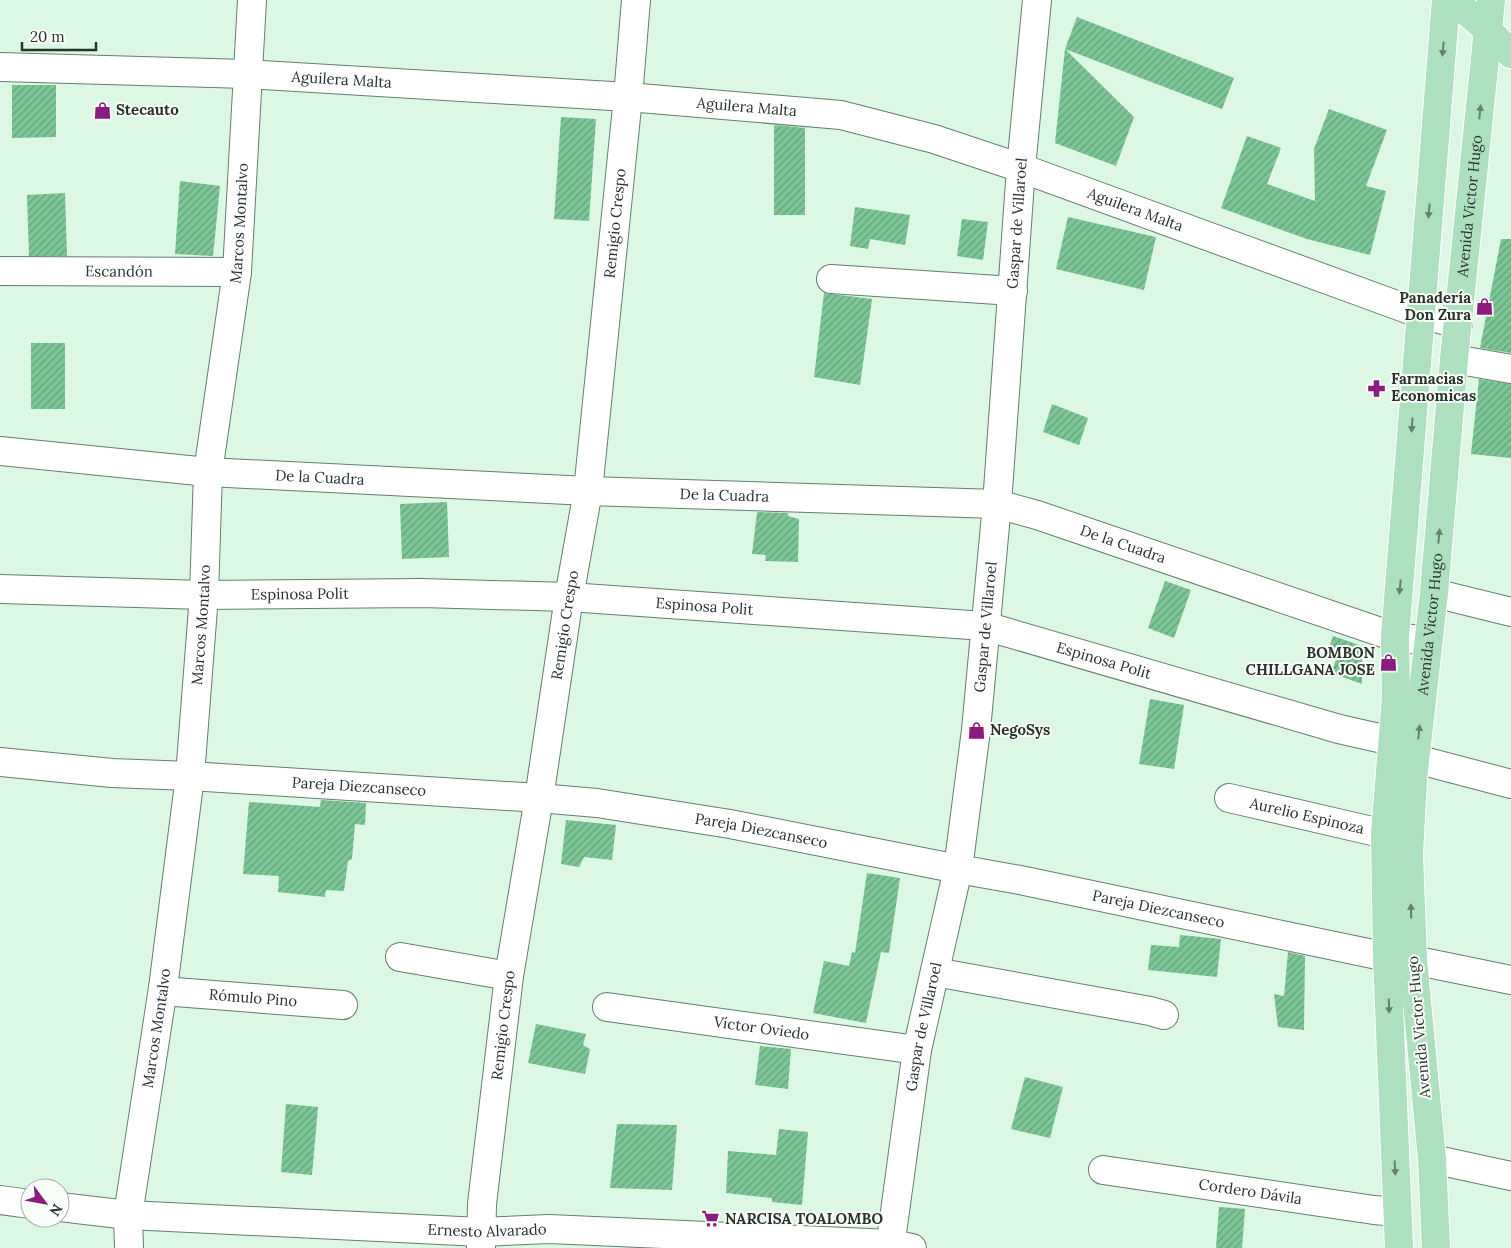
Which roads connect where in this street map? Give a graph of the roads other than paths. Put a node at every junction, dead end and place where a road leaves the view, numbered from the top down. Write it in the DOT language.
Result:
graph roads {
  1 [pos="252,0"];
  2 [pos="636,0"];
  3 [pos="1037,0"];
  4 [pos="1446,0"];
  5 [pos="1453,0"];
  6 [pos="1491,0"];
  7 [pos="1488,30"];
  8 [pos="1511,54"];
  9 [pos="0,67"];
  10 [pos="247,74"];
  11 [pos="628,97"];
  12 [pos="1021,168"];
  13 [pos="0,271"];
  14 [pos="237,272"];
  15 [pos="831,279"];
  16 [pos="1013,291"];
  17 [pos="1421,314"];
  18 [pos="1458,324"];
  19 [pos="1454,360"];
  20 [pos="1511,369"];
  21 [pos="0,451"];
  22 [pos="208,472"];
  23 [pos="588,491"];
  24 [pos="997,504"];
  25 [pos="0,589"];
  26 [pos="1434,593"];
  27 [pos="204,595"];
  28 [pos="569,598"];
  29 [pos="1511,612"];
  30 [pos="985,626"];
  31 [pos="1395,637"];
  32 [pos="1428,641"];
  33 [pos="1392,741"];
  34 [pos="1416,759"];
  35 [pos="0,762"];
  36 [pos="190,776"];
  37 [pos="1511,784"];
  38 [pos="539,798"];
  39 [pos="1229,798"];
  40 [pos="1385,834"];
  41 [pos="958,870"];
  42 [pos="400,957"];
  43 [pos="1400,959"];
  44 [pos="935,972"];
  45 [pos="509,976"];
  46 [pos="1511,980"];
  47 [pos="163,988"];
  48 [pos="344,1005"];
  49 [pos="607,1007"];
  50 [pos="1164,1015"];
  51 [pos="917,1050"];
  52 [pos="1432,1159"];
  53 [pos="1103,1170"];
  54 [pos="1511,1176"];
  55 [pos="0,1200"];
  56 [pos="20,1203"];
  57 [pos="70,1208"];
  58 [pos="1397,1212"];
  59 [pos="128,1215"];
  60 [pos="481,1240"];
  61 [pos="898,1247"];
  62 [pos="129,1248"];
  63 [pos="1399,1248"];
  64 [pos="1436,1248"];
  1 -- 10 [label="street, Marcos Montalvo"];
  2 -- 11 [label="street, Remigio Crespo"];
  3 -- 12 [label="street, Gaspar de Villaroel"];
  4 -- 17 [label="main road, Avenida Victor Hugo, one-way"];
  5 -- 7 [label="main road"];
  6 -- 7 [label="main road, Avenida Victor Hugo"];
  7 -- 8 [label="main road"];
  18 -- 7 [label="main road, Avenida Victor Hugo, one-way"];
  9 -- 10 [label="street, Aguilera Malta"];
  10 -- 11 [label="street, Aguilera Malta"];
  10 -- 14 [label="street, Marcos Montalvo"];
  11 -- 12 [label="street, Aguilera Malta"];
  11 -- 23 [label="street, Remigio Crespo"];
  12 -- 16 [label="street, Gaspar de Villaroel"];
  12 -- 17 [label="street, Aguilera Malta"];
  13 -- 14 [label="street, Escandón"];
  14 -- 22 [label="street, Marcos Montalvo"];
  15 -- 16 [label="street"];
  16 -- 24 [label="street, Gaspar de Villaroel"];
  17 -- 18 [label="street, Aguilera Malta"];
  17 -- 31 [label="main road, Avenida Victor Hugo, one-way"];
  18 -- 19 [label="main road, Avenida Victor Hugo"];
  19 -- 20 [label="street"];
  26 -- 19 [label="main road, Avenida Victor Hugo, one-way"];
  21 -- 22 [label="street, De la Cuadra"];
  22 -- 23 [label="street, De la Cuadra"];
  22 -- 27 [label="street, Marcos Montalvo"];
  23 -- 24 [label="street, De la Cuadra"];
  23 -- 28 [label="street, Remigio Crespo"];
  24 -- 30 [label="street, Gaspar de Villaroel"];
  24 -- 31 [label="street, De la Cuadra"];
  25 -- 27 [label="street, Espinosa Polit"];
  26 -- 29 [label="street"];
  26 -- 32 [label="main road, Avenida Victor Hugo"];
  27 -- 28 [label="street, Espinosa Polit"];
  27 -- 36 [label="street, Marcos Montalvo"];
  28 -- 30 [label="street, Espinosa Polit"];
  28 -- 38 [label="street, Remigio Crespo"];
  30 -- 33 [label="street, Espinosa Polit"];
  30 -- 41 [label="street, Gaspar de Villaroel"];
  31 -- 32 [label="street, De la Cuadra"];
  31 -- 33 [label="main road, Avenida Victor Hugo"];
  34 -- 32 [label="main road, Avenida Victor Hugo, one-way"];
  33 -- 40 [label="main road, Avenida Victor Hugo"];
  34 -- 37 [label="street"];
  43 -- 34 [label="main road, Avenida Victor Hugo, one-way"];
  35 -- 36 [label="street, Pareja Diezcanseco"];
  36 -- 38 [label="street, Pareja Diezcanseco"];
  36 -- 47 [label="street, Marcos Montalvo"];
  38 -- 41 [label="street, Pareja Diezcanseco"];
  38 -- 45 [label="street, Remigio Crespo"];
  39 -- 40 [label="street, Aurelio Espinoza"];
  40 -- 43 [label="main road, Avenida Victor Hugo"];
  41 -- 43 [label="street, Pareja Diezcanseco"];
  41 -- 44 [label="street, Gaspar de Villaroel"];
  42 -- 45 [label="street"];
  43 -- 46 [label="street, Pareja Diezcanseco"];
  43 -- 52 [label="main road, Avenida Victor Hugo"];
  43 -- 58 [label="main road, Avenida Victor Hugo, one-way"];
  44 -- 50 [label="street"];
  44 -- 51 [label="street, Gaspar de Villaroel"];
  45 -- 60 [label="street, Remigio Crespo"];
  47 -- 48 [label="street, Rómulo Pino"];
  47 -- 59 [label="street, Marcos Montalvo"];
  49 -- 51 [label="street, Víctor Oviedo"];
  51 -- 61 [label="street, Gaspar de Villaroel"];
  52 -- 54 [label="street"];
  52 -- 64 [label="main road, Avenida Victor Hugo"];
  53 -- 58 [label="street, Cordero Dávila"];
  55 -- 56 [label="street"];
  57 -- 59 [label="street, Ernesto Alvarado"];
  58 -- 63 [label="main road, Avenida Victor Hugo"];
  59 -- 60 [label="street, Ernesto Alvarado"];
  59 -- 62 [label="street, Marcos Montalvo"];
  60 -- 61 [label="street, Ernesto Alvarado"];
}
